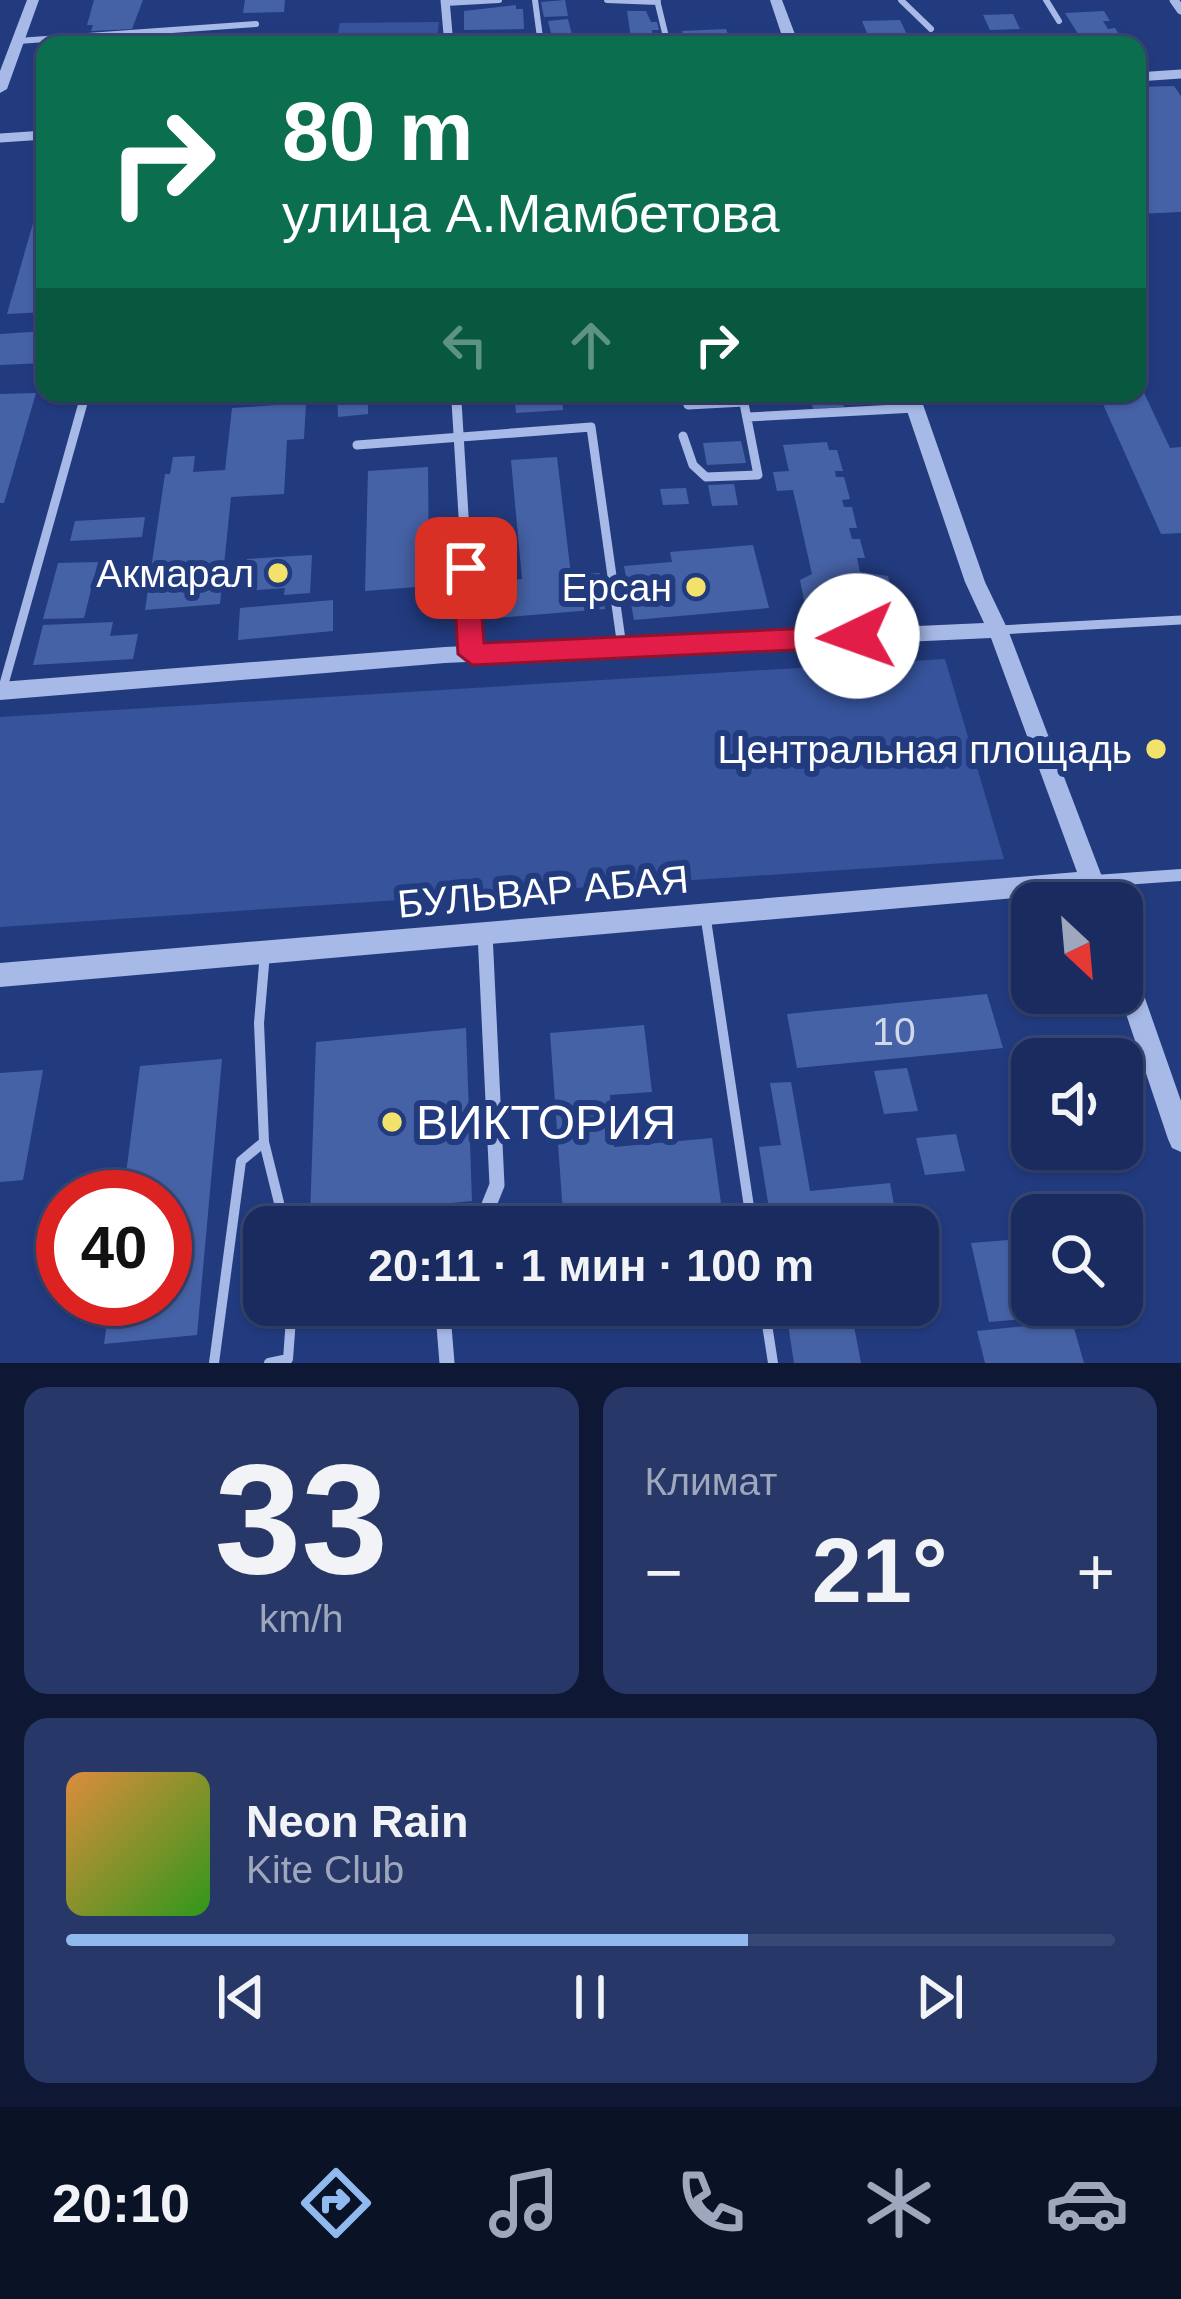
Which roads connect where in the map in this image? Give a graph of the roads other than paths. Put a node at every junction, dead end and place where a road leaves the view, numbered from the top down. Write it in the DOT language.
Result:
graph roads {
  1 [pos="33,0"];
  2 [pos="499,0"];
  3 [pos="535,0"];
  4 [pos="607,0"];
  5 [pos="776,0"];
  6 [pos="901,0"];
  7 [pos="1046,0"];
  8 [pos="1174,0"];
  9 [pos="657,1"];
  10 [pos="445,2"];
  11 [pos="1181,10"];
  12 [pos="1059,21"];
  13 [pos="256,24"];
  14 [pos="931,29"];
  15 [pos="88,36"];
  16 [pos="448,36"];
  17 [pos="540,36"];
  18 [pos="666,36"];
  19 [pos="788,36"];
  20 [pos="36,40"];
  21 [pos="18,41"];
  22 [pos="1181,74"];
  23 [pos="1146,76"];
  24 [pos="0,89"];
  25 [pos="36,136"];
  26 [pos="0,138"];
  27 [pos="456,402"];
  28 [pos="706,402"];
  29 [pos="744,402"];
  30 [pos="893,402"];
  31 [pos="913,402"];
  32 [pos="83,403"];
  33 [pos="688,404"];
  34 [pos="748,417"];
  35 [pos="683,436"];
  36 [pos="456,438"];
  37 [pos="358,445"];
  38 [pos="1181,620"];
  39 [pos="998,630"];
  40 [pos="622,647"];
  41 [pos="472,654"];
  42 [pos="1,691"];
  43 [pos="1181,875"];
  44 [pos="1092,882"];
  45 [pos="1143,883"];
  46 [pos="1011,897"];
  47 [pos="705,914"];
  48 [pos="485,932"];
  49 [pos="266,951"];
  50 [pos="0,975"];
  51 [pos="1138,1014"];
  52 [pos="1181,1139"];
  53 [pos="264,1142"];
  54 [pos="280,1206"];
  55 [pos="488,1206"];
  56 [pos="749,1206"];
  57 [pos="290,1326"];
  58 [pos="444,1326"];
  59 [pos="767,1326"];
  60 [pos="214,1363"];
  61 [pos="269,1363"];
  62 [pos="448,1363"];
  63 [pos="773,1363"];
  1 -- 21 [label="street"];
  2 -- 10 [label="lane"];
  3 -- 17 [label="lane"];
  4 -- 9 [label="lane"];
  5 -- 19 [label="street"];
  6 -- 14 [label="lane"];
  7 -- 12 [label="lane"];
  8 -- 11 [label="street"];
  9 -- 18 [label="lane"];
  10 -- 16 [label="street"];
  13 -- 15 [label="lane"];
  20 -- 21 [label="lane"];
  21 -- 24 [label="street"];
  22 -- 23 [label="street"];
  25 -- 26 [label="street"];
  27 -- 36 [label="street"];
  28 -- 33 [label="lane"];
  29 -- 34 [label="lane"];
  30 -- 34 [label="lane"];
  31 -- 39 [label="street"];
  32 -- 42 [label="lane"];
  34 -- 35 [label="lane"];
  36 -- 37 [label="lane"];
  36 -- 40 [label="lane"];
  36 -- 41 [label="street"];
  38 -- 39 [label="street"];
  39 -- 40 [label="street"];
  39 -- 44 [label="street"];
  40 -- 41 [label="street"];
  41 -- 42 [label="street"];
  43 -- 45 [label="street"];
  46 -- 47 [label="street, БУЛЬВАР АБАЯ"];
  47 -- 48 [label="street, БУЛЬВАР АБАЯ"];
  47 -- 56 [label="lane"];
  48 -- 49 [label="street, БУЛЬВАР АБАЯ"];
  48 -- 55 [label="street"];
  49 -- 50 [label="street, БУЛЬВАР АБАЯ"];
  49 -- 53 [label="lane"];
  51 -- 52 [label="street"];
  53 -- 54 [label="lane"];
  53 -- 60 [label="lane"];
  57 -- 61 [label="lane"];
  58 -- 62 [label="street"];
  59 -- 63 [label="lane"];
}
